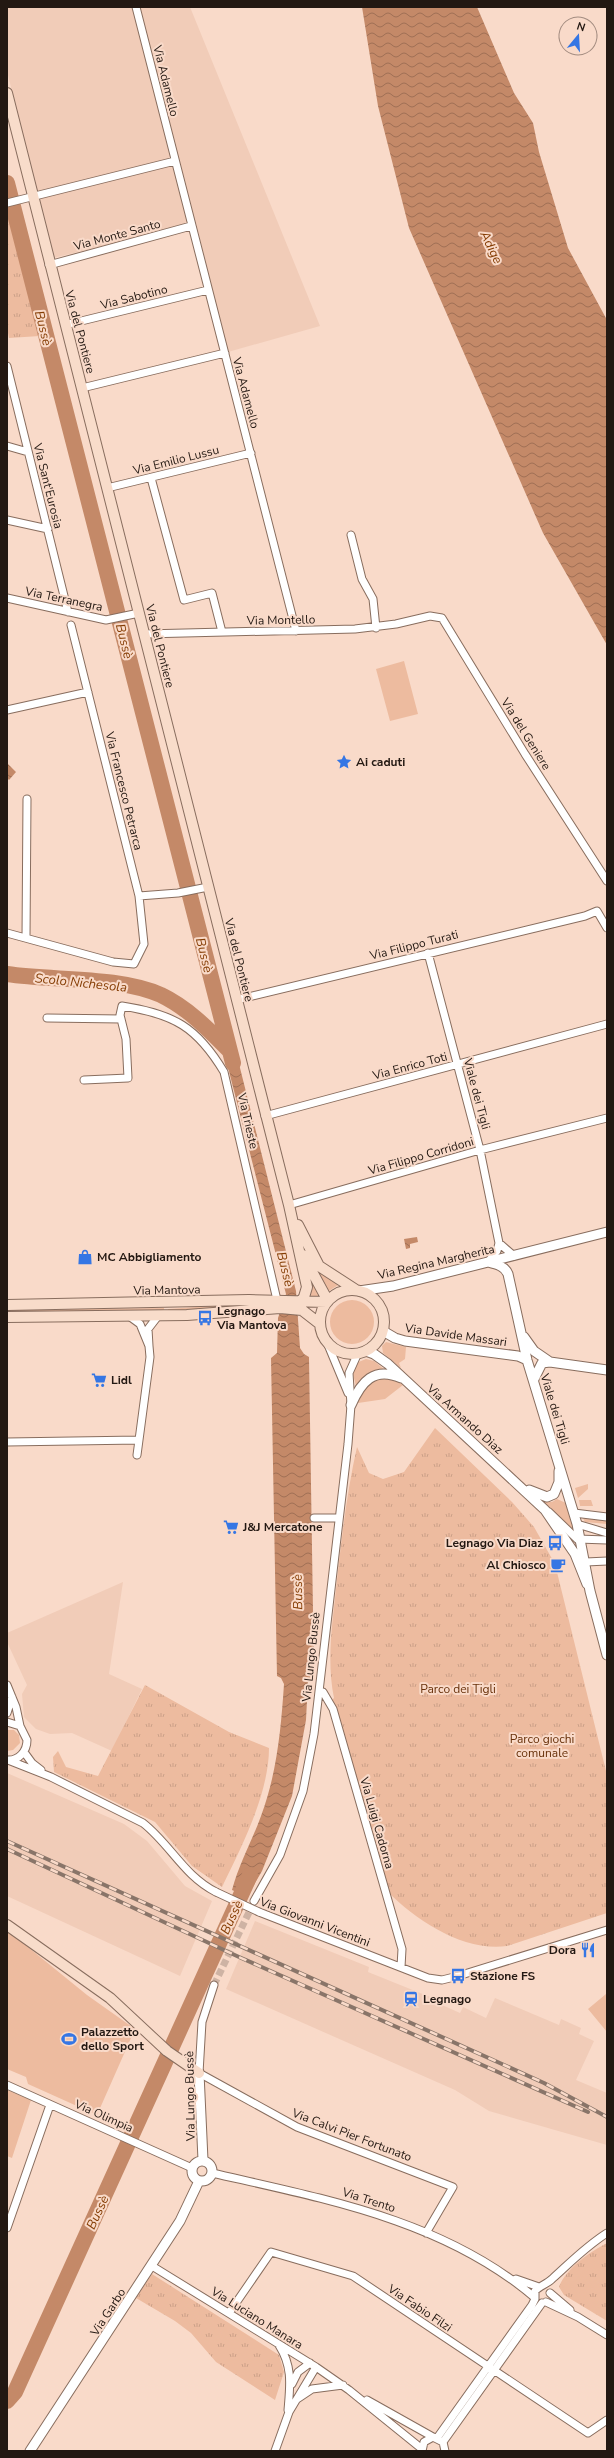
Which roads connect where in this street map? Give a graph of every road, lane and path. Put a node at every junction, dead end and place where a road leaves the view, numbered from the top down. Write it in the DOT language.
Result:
graph roads {
  1 [pos="136,7"];
  2 [pos="7,93"];
  3 [pos="175,160"];
  4 [pos="30,198"];
  5 [pos="7,203"];
  6 [pos="191,226"];
  7 [pos="50,265"];
  8 [pos="208,290"];
  9 [pos="65,325"];
  10 [pos="225,353"];
  11 [pos="7,366"];
  12 [pos="82,388"];
  13 [pos="7,446"];
  14 [pos="28,452"];
  15 [pos="251,453"];
  16 [pos="151,478"];
  17 [pos="107,488"];
  18 [pos="7,520"];
  19 [pos="48,529"];
  20 [pos="351,535"];
  21 [pos="7,598"];
  22 [pos="68,612"];
  23 [pos="135,614"];
  24 [pos="418,619"];
  25 [pos="71,626"];
  26 [pos="376,628"];
  27 [pos="296,631"];
  28 [pos="222,632"];
  29 [pos="144,634"];
  30 [pos="88,692"];
  31 [pos="7,710"];
  32 [pos="27,799"];
  33 [pos="607,881"];
  34 [pos="203,888"];
  35 [pos="139,896"];
  36 [pos="607,928"];
  37 [pos="7,933"];
  38 [pos="26,938"];
  39 [pos="428,953"];
  40 [pos="236,1000"];
  41 [pos="47,1018"];
  42 [pos="121,1019"];
  43 [pos="607,1024"];
  44 [pos="457,1065"];
  45 [pos="84,1080"];
  46 [pos="266,1116"];
  47 [pos="607,1118"];
  48 [pos="480,1150"];
  49 [pos="289,1205"];
  50 [pos="607,1232"];
  51 [pos="297,1240"];
  52 [pos="500,1243"];
  53 [pos="516,1255"];
  54 [pos="488,1262"];
  55 [pos="506,1270"];
  56 [pos="358,1291"];
  57 [pos="328,1302"];
  58 [pos="280,1303"];
  59 [pos="7,1305"];
  60 [pos="301,1306"];
  61 [pos="129,1316"];
  62 [pos="158,1316"];
  63 [pos="7,1317"];
  64 [pos="320,1324"];
  65 [pos="383,1331"];
  66 [pos="520,1332"];
  67 [pos="326,1340"];
  68 [pos="148,1346"];
  69 [pos="362,1352"];
  70 [pos="527,1360"];
  71 [pos="550,1362"];
  72 [pos="607,1370"];
  73 [pos="404,1379"];
  74 [pos="534,1379"];
  75 [pos="351,1405"];
  76 [pos="139,1440"];
  77 [pos="7,1442"];
  78 [pos="137,1455"];
  79 [pos="557,1458"];
  80 [pos="524,1488"];
  81 [pos="545,1510"];
  82 [pos="574,1513"];
  83 [pos="607,1517"];
  84 [pos="314,1518"];
  85 [pos="338,1518"];
  86 [pos="577,1524"];
  87 [pos="607,1533"];
  88 [pos="581,1539"];
  89 [pos="607,1540"];
  90 [pos="607,1561"];
  91 [pos="586,1562"];
  92 [pos="590,1592"];
  93 [pos="607,1655"];
  94 [pos="7,1685"];
  95 [pos="319,1692"];
  96 [pos="12,1697"];
  97 [pos="7,1713"];
  98 [pos="7,1722"];
  99 [pos="20,1726"];
  100 [pos="24,1752"];
  101 [pos="7,1760"];
  102 [pos="51,1777"];
  103 [pos="254,1901"];
  104 [pos="7,1925"];
  105 [pos="607,1930"];
  106 [pos="401,1967"];
  107 [pos="214,1985"];
  108 [pos="199,2073"];
  109 [pos="7,2085"];
  110 [pos="50,2105"];
  111 [pos="203,2160"];
  112 [pos="192,2168"];
  113 [pos="212,2173"];
  114 [pos="199,2181"];
  115 [pos="7,2228"];
  116 [pos="426,2233"];
  117 [pos="607,2233"];
  118 [pos="152,2266"];
  119 [pos="560,2273"];
  120 [pos="509,2276"];
  121 [pos="541,2287"];
  122 [pos="550,2293"];
  123 [pos="539,2300"];
  124 [pos="229,2313"];
  125 [pos="578,2317"];
  126 [pos="607,2335"];
  127 [pos="278,2343"];
  128 [pos="313,2365"];
  129 [pos="491,2369"];
  130 [pos="343,2385"];
  131 [pos="290,2388"];
  132 [pos="350,2390"];
  133 [pos="296,2400"];
  134 [pos="288,2414"];
  135 [pos="607,2420"];
  136 [pos="442,2444"];
  137 [pos="422,2450"];
  138 [pos="30,2451"];
  139 [pos="274,2451"];
  1 -- 3 [label="street, Via Adamello"];
  2 -- 4 [label="main road, Via del Pontiere"];
  3 -- 4 [label="street"];
  3 -- 6 [label="street, Via Adamello"];
  4 -- 5 [label="street"];
  4 -- 7 [label="main road, Via del Pontiere"];
  6 -- 7 [label="street, Via Monte Santo"];
  6 -- 8 [label="street, Via Adamello"];
  7 -- 9 [label="main road, Via del Pontiere"];
  8 -- 9 [label="street, Via Sabotino"];
  8 -- 10 [label="street, Via Adamello"];
  9 -- 12 [label="main road, Via del Pontiere"];
  10 -- 12 [label="street"];
  10 -- 15 [label="street, Via Adamello"];
  11 -- 14 [label="street, Via Sant'Eurosia"];
  12 -- 17 [label="main road, Via del Pontiere"];
  13 -- 14 [label="street"];
  14 -- 19 [label="street, Via Sant'Eurosia"];
  15 -- 16 [label="street, Via Emilio Lussu"];
  15 -- 27 [label="street, Via Adamello"];
  16 -- 17 [label="street, Via Emilio Lussu"];
  16 -- 28 [label="street"];
  17 -- 23 [label="main road, Via del Pontiere"];
  18 -- 19 [label="street"];
  19 -- 22 [label="street, Via Sant'Eurosia"];
  20 -- 26 [label="street"];
  21 -- 22 [label="street, Via Terranegra"];
  22 -- 23 [label="street, Via Terranegra"];
  23 -- 29 [label="main road, Via del Pontiere"];
  24 -- 26 [label="street, Via Montello"];
  24 -- 33 [label="street, Via del Geniere"];
  25 -- 30 [label="street, Via Francesco Petrarca"];
  26 -- 27 [label="street, Via Montello"];
  27 -- 28 [label="street, Via Montello"];
  28 -- 29 [label="street, Via Montello"];
  29 -- 34 [label="main road, Via del Pontiere"];
  30 -- 31 [label="street"];
  30 -- 35 [label="street, Via Francesco Petrarca"];
  32 -- 38 [label="street"];
  34 -- 35 [label="street"];
  34 -- 40 [label="main road, Via del Pontiere"];
  35 -- 38 [label="street, Via Francesco Petrarca"];
  36 -- 39 [label="street, Via Filippo Turati"];
  37 -- 38 [label="street, Via Francesco Petrarca"];
  39 -- 40 [label="street, Via Filippo Turati"];
  39 -- 44 [label="street, Viale dei Tigli"];
  40 -- 46 [label="main road, Via del Pontiere"];
  41 -- 42 [label="street"];
  42 -- 45 [label="street"];
  42 -- 58 [label="street, Via Trieste"];
  43 -- 44 [label="street, Via Enrico Toti"];
  44 -- 46 [label="street, Via Enrico Toti"];
  44 -- 48 [label="street, Viale dei Tigli"];
  46 -- 49 [label="main road, Via del Pontiere"];
  47 -- 48 [label="street, Via Filippo Corridoni"];
  48 -- 49 [label="street, Via Filippo Corridoni"];
  48 -- 52 [label="street, Viale dei Tigli"];
  49 -- 51 [label="main road, Via del Pontiere"];
  49 -- 56 [label="main road, Via del Pontiere"];
  50 -- 53 [label="street, Via Regina Margherita"];
  51 -- 57 [label="main road, Via del Pontiere"];
  51 -- 60 [label="main road, Via del Pontiere"];
  52 -- 53 [label="street"];
  52 -- 54 [label="street"];
  53 -- 54 [label="street, Via Regina Margherita"];
  53 -- 55 [label="street, Via Regina Margherita"];
  54 -- 55 [label="street"];
  54 -- 56 [label="street, Via Regina Margherita"];
  55 -- 66 [label="street, Viale dei Tigli"];
  56 -- 57 [label="main road"];
  56 -- 65 [label="main road"];
  57 -- 60 [label="main road, Via Mantova"];
  57 -- 64 [label="main road"];
  58 -- 59 [label="main road, Via Mantova"];
  58 -- 60 [label="main road, Via Mantova"];
  58 -- 62 [label="main road, Via Mantova"];
  60 -- 64 [label="main road"];
  61 -- 62 [label="main road, Via Mantova"];
  61 -- 63 [label="main road, Via Mantova"];
  61 -- 68 [label="street"];
  62 -- 68 [label="street"];
  64 -- 67 [label="main road"];
  65 -- 69 [label="main road"];
  65 -- 70 [label="street, Via Davide Massari"];
  66 -- 70 [label="street, Viale dei Tigli"];
  66 -- 71 [label="street, Via Davide Massari"];
  67 -- 69 [label="main road"];
  67 -- 75 [label="street, Via Lungo Bussè"];
  68 -- 76 [label="street"];
  69 -- 73 [label="street, Via Armando Diaz"];
  69 -- 75 [label="street, Via Lungo Bussè"];
  70 -- 74 [label="street, Viale dei Tigli"];
  71 -- 72 [label="street, Via Davide Massari"];
  71 -- 74 [label="street"];
  73 -- 75 [label="street"];
  73 -- 80 [label="street, Via Armando Diaz"];
  74 -- 79 [label="street, Viale dei Tigli"];
  75 -- 85 [label="street, Via Lungo Bussè"];
  76 -- 77 [label="street"];
  76 -- 78 [label="street"];
  79 -- 80 [label="street, Viale dei Tigli"];
  79 -- 82 [label="street, Viale dei Tigli"];
  80 -- 81 [label="street, Via Armando Diaz"];
  81 -- 88 [label="street, Via Armando Diaz"];
  81 -- 92 [label="street, Via Armando Diaz"];
  82 -- 83 [label="street"];
  82 -- 86 [label="street, Viale dei Tigli"];
  84 -- 85 [label="street"];
  85 -- 95 [label="street, Via Lungo Bussè"];
  86 -- 87 [label="street"];
  86 -- 88 [label="street, Viale dei Tigli"];
  88 -- 89 [label="street"];
  88 -- 91 [label="street, Viale dei Tigli"];
  90 -- 91 [label="street"];
  91 -- 92 [label="street, Viale dei Tigli"];
  92 -- 93 [label="street, Viale dei Tigli"];
  94 -- 96 [label="street"];
  95 -- 103 [label="street, Via Lungo Bussè"];
  95 -- 106 [label="street, Via Luigi Cadorna"];
  96 -- 97 [label="street"];
  96 -- 99 [label="street"];
  98 -- 99 [label="street"];
  99 -- 100 [label="street"];
  100 -- 101 [label="street, Via Giovanni Vicentini"];
  100 -- 102 [label="street, Via Giovanni Vicentini"];
  101 -- 102 [label="street, Via Giovanni Vicentini"];
  102 -- 106 [label="street, Via Giovanni Vicentini, bridge"];
  104 -- 108 [label="main road"];
  105 -- 106 [label="street, Via Giovanni Vicentini"];
  107 -- 108 [label="street, Via Lungo Bussè"];
  108 -- 111 [label="street, Via Lungo Bussè"];
  108 -- 116 [label="street, Via Calvi Pier Fortunato"];
  109 -- 110 [label="street, Via Olimpia"];
  110 -- 112 [label="street, Via Olimpia"];
  110 -- 115 [label="street"];
  111 -- 112 [label="street"];
  111 -- 113 [label="street"];
  112 -- 114 [label="street"];
  113 -- 114 [label="street"];
  113 -- 116 [label="street, Via Trento"];
  114 -- 118 [label="street, Via Garbo"];
  116 -- 120 [label="street, Via Trento"];
  117 -- 119 [label="street"];
  118 -- 124 [label="street, Via Luciano Manara"];
  118 -- 138 [label="street, Via Garbo"];
  119 -- 121 [label="street"];
  119 -- 122 [label="street"];
  120 -- 121 [label="street, Via Trento"];
  120 -- 123 [label="street, Via Trento"];
  121 -- 122 [label="street"];
  121 -- 123 [label="street"];
  122 -- 123 [label="street"];
  122 -- 125 [label="street"];
  123 -- 125 [label="street, Via Trento"];
  123 -- 129 [label="street"];
  124 -- 127 [label="street, Via Luciano Manara"];
  124 -- 129 [label="street, Via Fabio Filzi"];
  125 -- 126 [label="street"];
  127 -- 128 [label="street, Via Luciano Manara"];
  127 -- 131 [label="street"];
  128 -- 130 [label="street, Via Luciano Manara"];
  128 -- 131 [label="street"];
  128 -- 133 [label="street"];
  129 -- 135 [label="street, Via Fabio Filzi"];
  129 -- 136 [label="street"];
  130 -- 132 [label="street, Via Luciano Manara"];
  130 -- 133 [label="street"];
  131 -- 134 [label="street"];
  132 -- 136 [label="street, Via Luciano Manara"];
  132 -- 137 [label="street, Via Luciano Manara"];
  133 -- 134 [label="street"];
  134 -- 139 [label="street"];
  136 -- 137 [label="street"];
}
